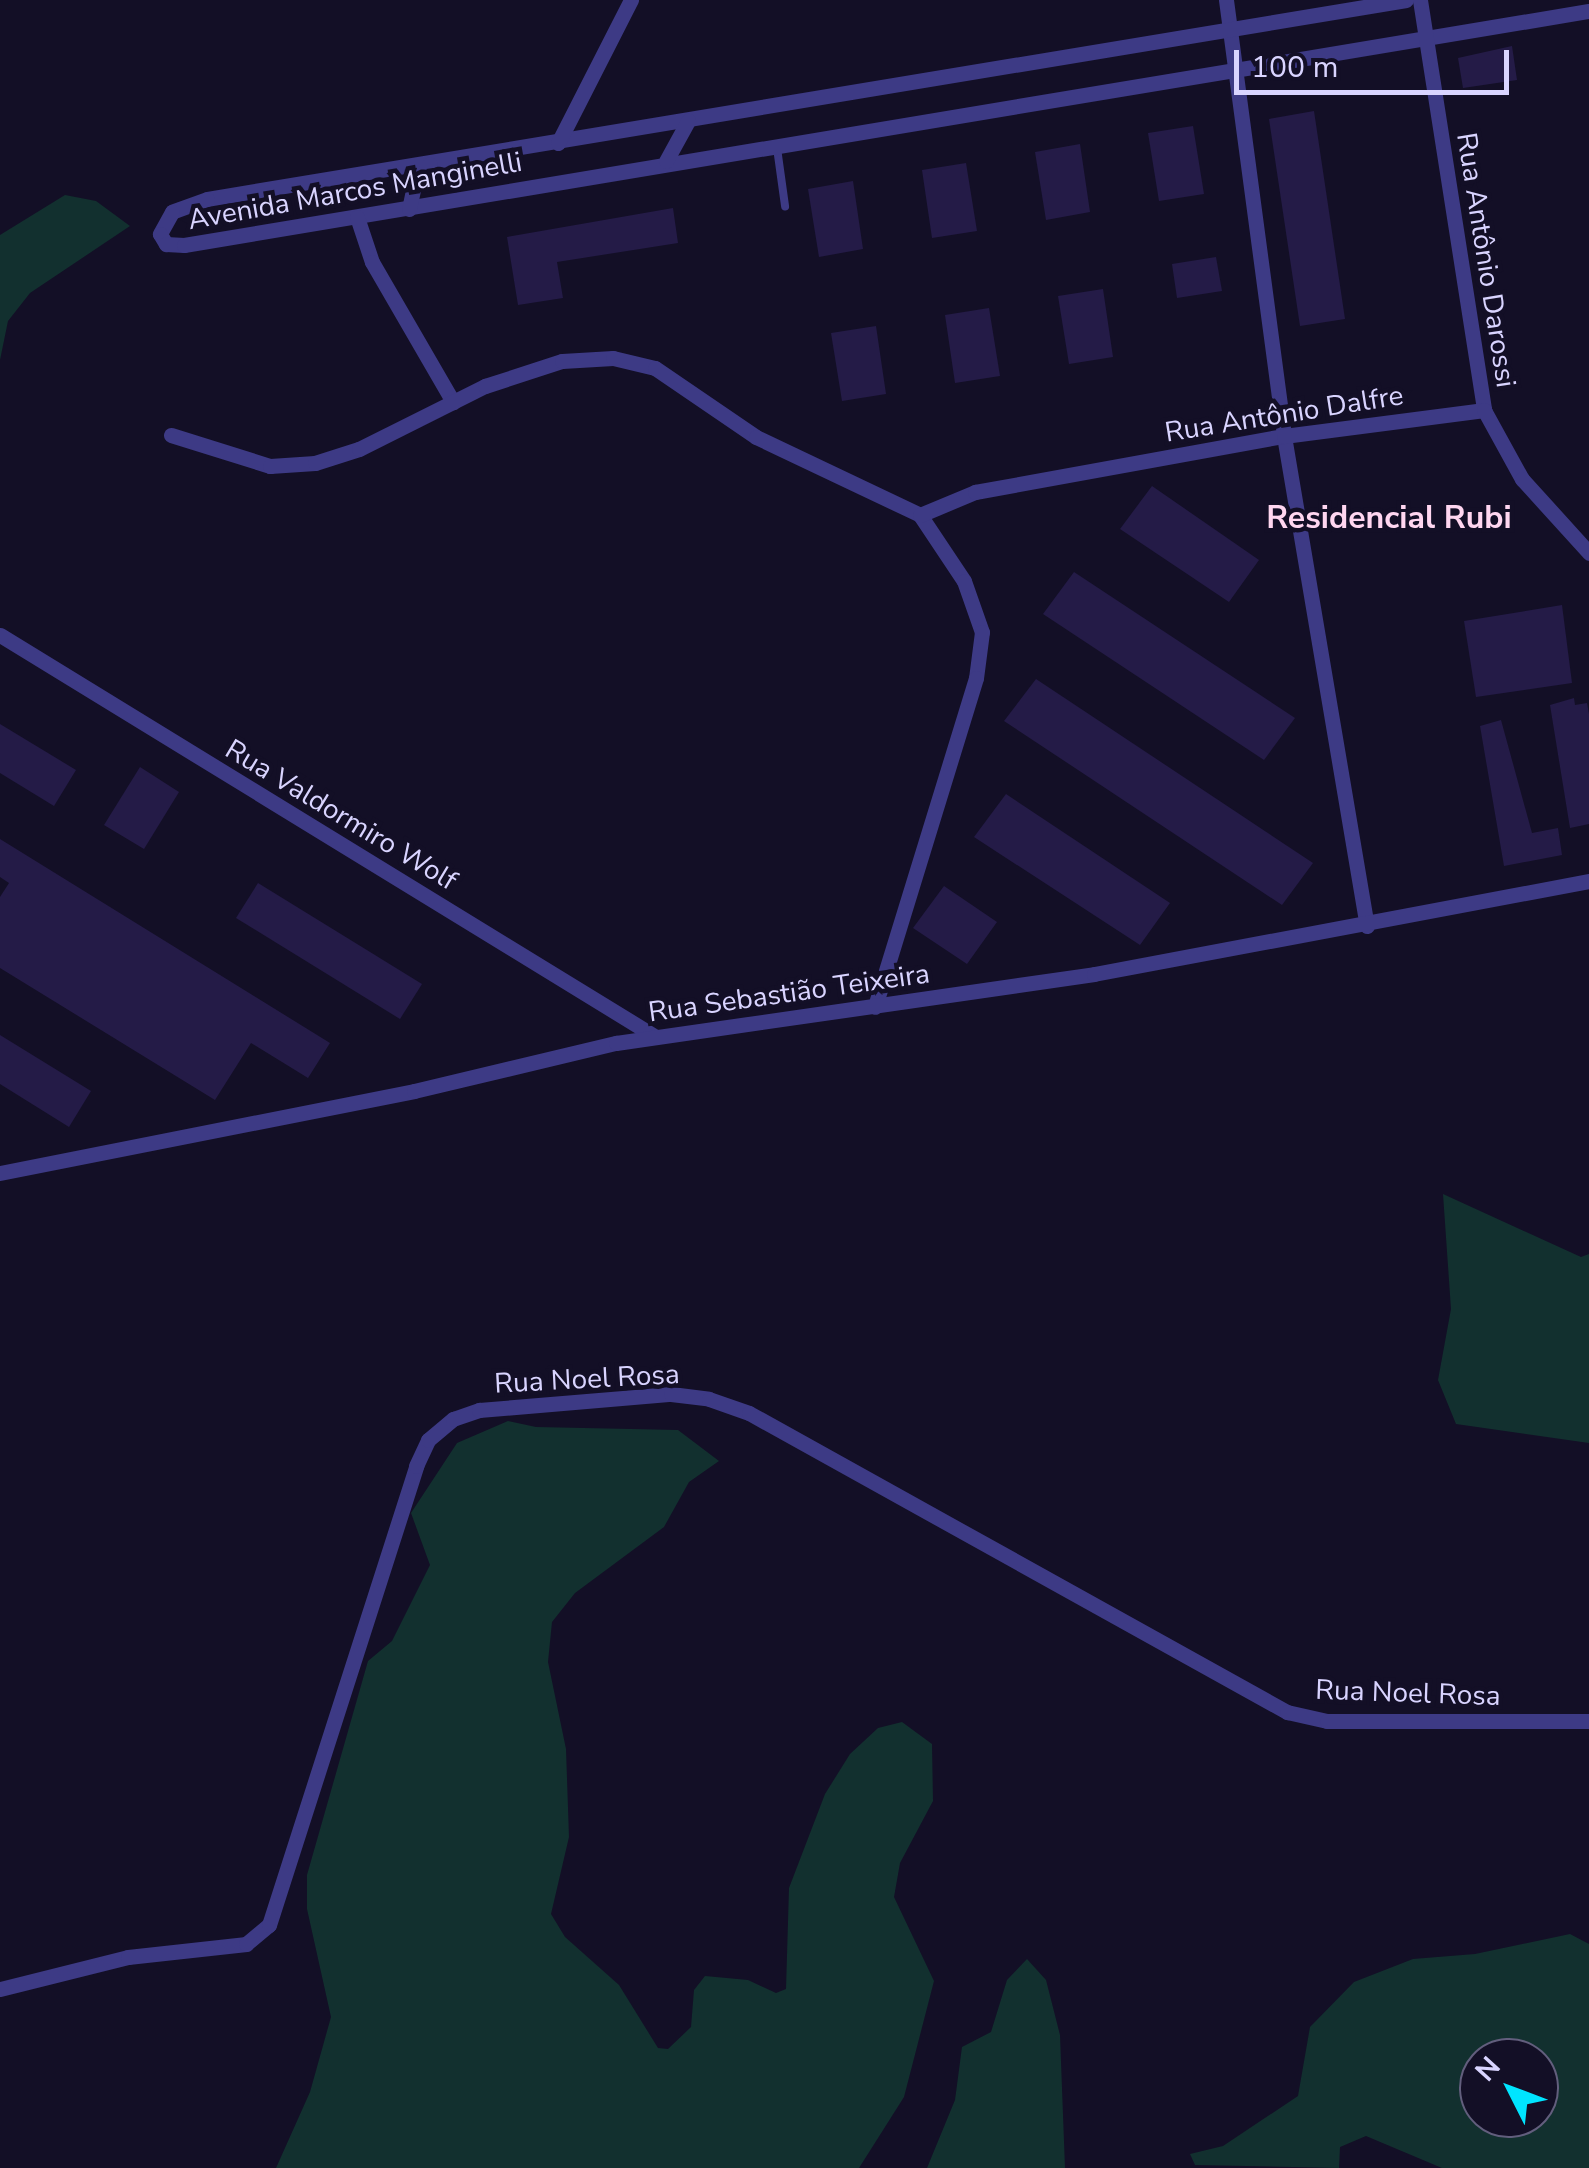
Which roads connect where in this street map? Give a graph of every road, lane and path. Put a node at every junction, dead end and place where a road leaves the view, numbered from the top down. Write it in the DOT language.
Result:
graph roads {
  1 [pos="631,0"];
  2 [pos="1226,0"];
  3 [pos="1406,0"];
  4 [pos="1420,0"];
  5 [pos="1589,11"];
  6 [pos="1230,25"];
  7 [pos="1424,38"];
  8 [pos="1237,70"];
  9 [pos="688,121"];
  10 [pos="558,143"];
  11 [pos="777,148"];
  12 [pos="666,162"];
  13 [pos="430,164"];
  14 [pos="785,206"];
  15 [pos="409,208"];
  16 [pos="357,218"];
  17 [pos="453,402"];
  18 [pos="1484,410"];
  19 [pos="171,436"];
  20 [pos="1284,436"];
  21 [pos="920,514"];
  22 [pos="1589,553"];
  23 [pos="0,635"];
  24 [pos="1589,881"];
  25 [pos="1367,926"];
  26 [pos="874,1006"];
  27 [pos="656,1037"];
  28 [pos="0,1173"];
  29 [pos="1589,1721"];
  30 [pos="0,1989"];
  1 -- 10 [label="street"];
  2 -- 6 [label="street"];
  3 -- 6 [label="street, Avenida Marcos Manginelli"];
  4 -- 7 [label="street, Rua Antônio Darossi"];
  5 -- 7 [label="street, Avenida Marcos Manginelli"];
  6 -- 8 [label="street"];
  6 -- 9 [label="street, Avenida Marcos Manginelli"];
  7 -- 8 [label="street, Avenida Marcos Manginelli"];
  7 -- 18 [label="street, Rua Antônio Darossi"];
  8 -- 11 [label="street, Avenida Marcos Manginelli"];
  8 -- 20 [label="street"];
  9 -- 10 [label="street, Avenida Marcos Manginelli"];
  9 -- 12 [label="street"];
  10 -- 13 [label="street, Avenida Marcos Manginelli"];
  11 -- 12 [label="street, Avenida Marcos Manginelli"];
  11 -- 14 [label="lane"];
  12 -- 15 [label="street, Avenida Marcos Manginelli"];
  13 -- 15 [label="street"];
  13 -- 16 [label="street, Avenida Marcos Manginelli"];
  15 -- 16 [label="street, Avenida Marcos Manginelli"];
  16 -- 17 [label="street"];
  17 -- 19 [label="street"];
  17 -- 21 [label="street"];
  18 -- 20 [label="street, Rua Antônio Dalfre"];
  18 -- 22 [label="street"];
  20 -- 21 [label="street, Rua Antônio Dalfre"];
  20 -- 25 [label="street"];
  21 -- 26 [label="street"];
  23 -- 27 [label="street, Rua Valdormiro Wolf"];
  24 -- 25 [label="street, Rua Sebastião Teixeira"];
  25 -- 26 [label="street, Rua Sebastião Teixeira"];
  26 -- 27 [label="street, Rua Sebastião Teixeira"];
  27 -- 28 [label="street, Rua Sebastião Teixeira"];
  29 -- 30 [label="street, Rua Noel Rosa"];
}
